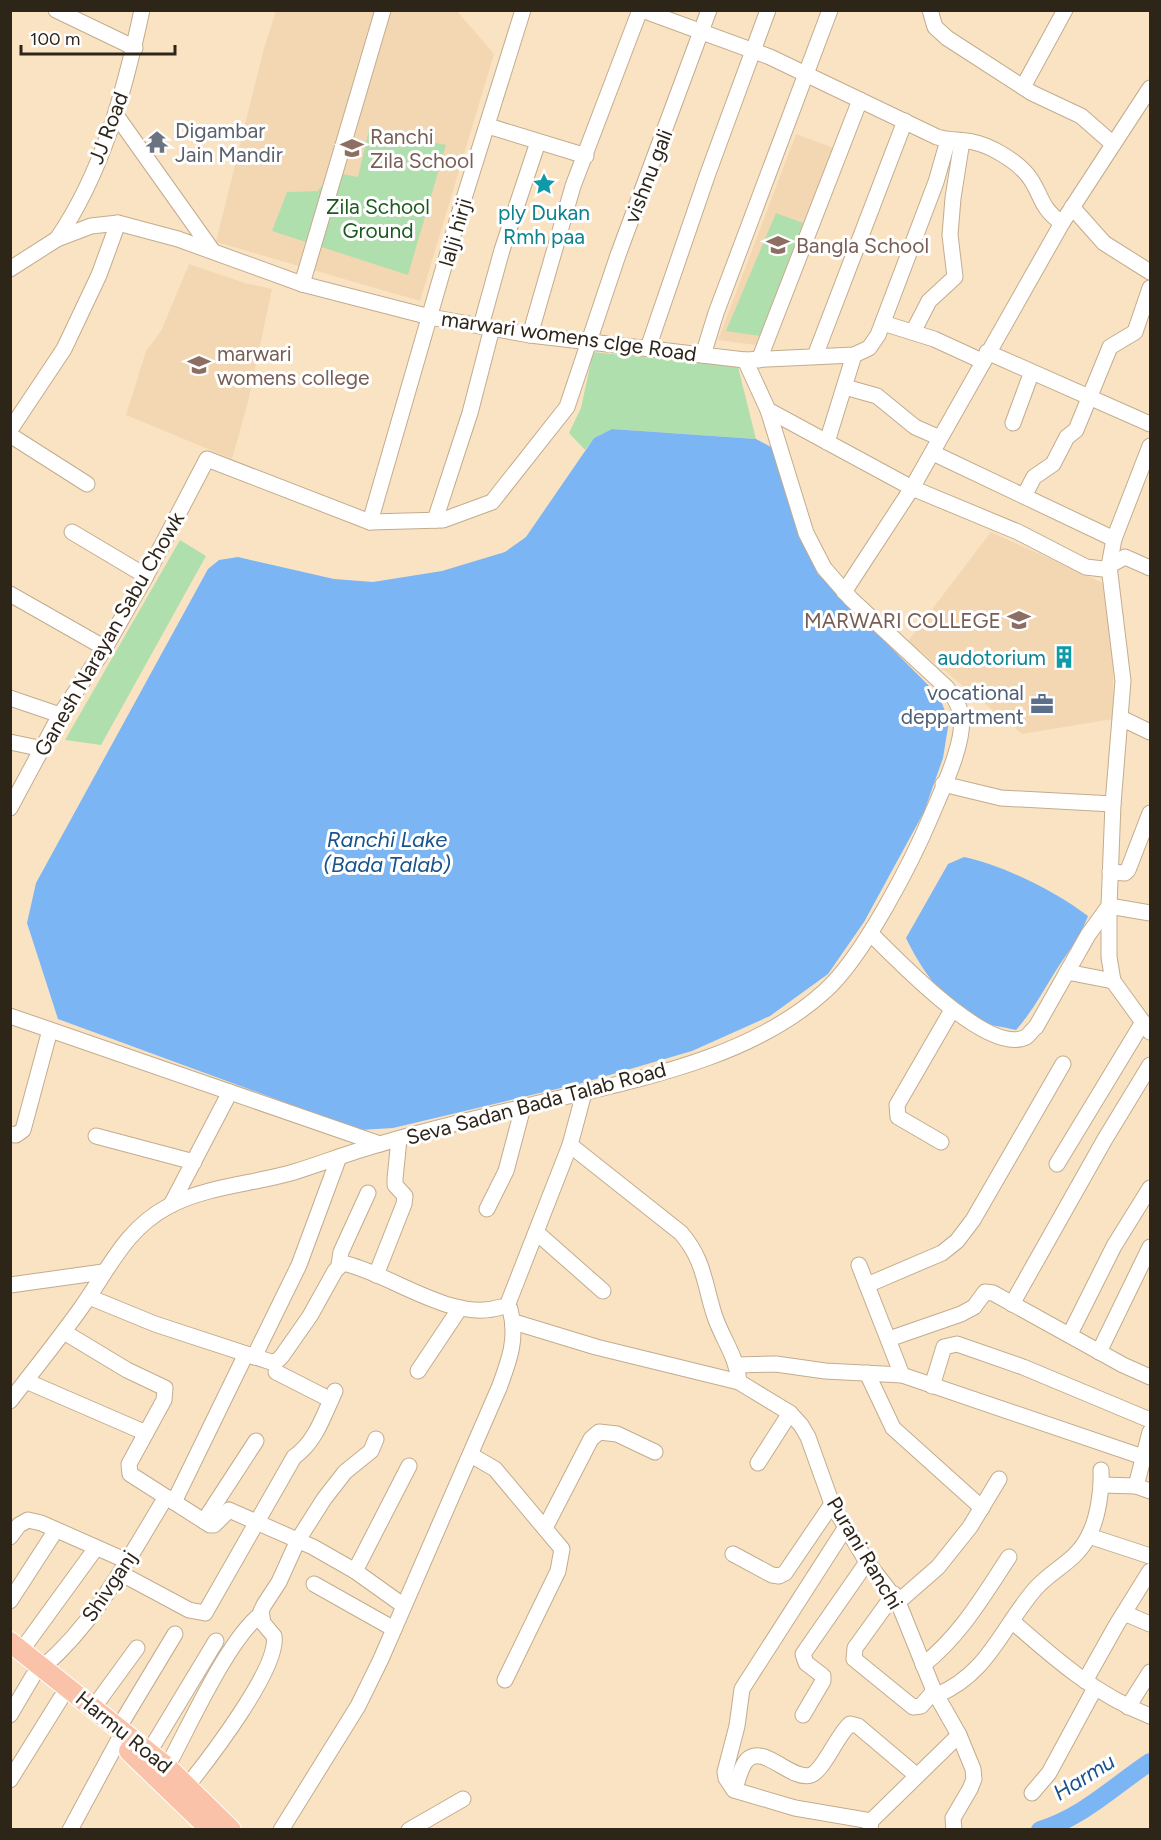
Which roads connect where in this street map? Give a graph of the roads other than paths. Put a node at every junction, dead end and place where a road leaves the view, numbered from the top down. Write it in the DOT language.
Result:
graph roads {
  1 [pos="56,10"];
  2 [pos="142,10"];
  3 [pos="383,10"];
  4 [pos="523,10"];
  5 [pos="641,10"];
  6 [pos="709,10"];
  7 [pos="768,10"];
  8 [pos="830,10"];
  9 [pos="930,10"];
  10 [pos="1065,10"];
  11 [pos="677,16"];
  12 [pos="702,31"];
  13 [pos="135,48"];
  14 [pos="754,51"];
  15 [pos="805,74"];
  16 [pos="1023,87"];
  17 [pos="1150,88"];
  18 [pos="860,100"];
  19 [pos="116,115"];
  20 [pos="906,121"];
  21 [pos="488,126"];
  22 [pos="955,141"];
  23 [pos="538,142"];
  24 [pos="1113,144"];
  25 [pos="586,156"];
  26 [pos="1072,207"];
  27 [pos="118,223"];
  28 [pos="1062,223"];
  29 [pos="57,239"];
  30 [pos="212,250"];
  31 [pos="1148,265"];
  32 [pos="10,269"];
  33 [pos="302,284"];
  34 [pos="1150,288"];
  35 [pos="430,317"];
  36 [pos="883,323"];
  37 [pos="486,327"];
  38 [pos="913,332"];
  39 [pos="531,335"];
  40 [pos="587,341"];
  41 [pos="648,348"];
  42 [pos="703,355"];
  43 [pos="854,355"];
  44 [pos="815,356"];
  45 [pos="985,357"];
  46 [pos="752,360"];
  47 [pos="1031,374"];
  48 [pos="845,387"];
  49 [pos="1089,399"];
  50 [pos="768,410"];
  51 [pos="1013,423"];
  52 [pos="1150,424"];
  53 [pos="10,430"];
  54 [pos="10,435"];
  55 [pos="940,438"];
  56 [pos="827,442"];
  57 [pos="1150,446"];
  58 [pos="933,453"];
  59 [pos="87,484"];
  60 [pos="912,488"];
  61 [pos="1024,496"];
  62 [pos="435,520"];
  63 [pos="370,522"];
  64 [pos="72,532"];
  65 [pos="1114,539"];
  66 [pos="1109,566"];
  67 [pos="1150,568"];
  68 [pos="146,576"];
  69 [pos="844,592"];
  70 [pos="10,594"];
  71 [pos="105,648"];
  72 [pos="10,698"];
  73 [pos="60,715"];
  74 [pos="1122,718"];
  75 [pos="1150,732"];
  76 [pos="10,742"];
  77 [pos="43,749"];
  78 [pos="944,784"];
  79 [pos="1113,804"];
  80 [pos="10,808"];
  81 [pos="1150,813"];
  82 [pos="1110,872"];
  83 [pos="1109,906"];
  84 [pos="1150,913"];
  85 [pos="870,933"];
  86 [pos="1067,972"];
  87 [pos="1113,981"];
  88 [pos="952,1010"];
  89 [pos="10,1016"];
  90 [pos="1148,1028"];
  91 [pos="50,1030"];
  92 [pos="1063,1064"];
  93 [pos="1150,1065"];
  94 [pos="230,1092"];
  95 [pos="584,1093"];
  96 [pos="523,1107"];
  97 [pos="10,1134"];
  98 [pos="96,1136"];
  99 [pos="399,1139"];
  100 [pos="941,1142"];
  101 [pos="380,1144"];
  102 [pos="570,1145"];
  103 [pos="339,1157"];
  104 [pos="194,1162"];
  105 [pos="1057,1164"];
  106 [pos="1150,1188"];
  107 [pos="368,1193"];
  108 [pos="171,1205"];
  109 [pos="487,1209"];
  110 [pos="536,1232"];
  111 [pos="1150,1247"];
  112 [pos="859,1265"];
  113 [pos="339,1266"];
  114 [pos="103,1272"];
  115 [pos="376,1275"];
  116 [pos="10,1285"];
  117 [pos="867,1285"];
  118 [pos="603,1291"];
  119 [pos="89,1297"];
  120 [pos="1012,1304"];
  121 [pos="460,1308"];
  122 [pos="509,1310"];
  123 [pos="64,1332"];
  124 [pos="1070,1334"];
  125 [pos="889,1339"];
  126 [pos="1098,1352"];
  127 [pos="250,1356"];
  128 [pos="738,1365"];
  129 [pos="418,1371"];
  130 [pos="276,1372"];
  131 [pos="867,1373"];
  132 [pos="902,1375"];
  133 [pos="1150,1377"];
  134 [pos="26,1381"];
  135 [pos="739,1382"];
  136 [pos="932,1386"];
  137 [pos="10,1401"];
  138 [pos="790,1413"];
  139 [pos="1150,1420"];
  140 [pos="1150,1432"];
  141 [pos="146,1433"];
  142 [pos="376,1439"];
  143 [pos="256,1441"];
  144 [pos="655,1452"];
  145 [pos="471,1455"];
  146 [pos="1143,1457"];
  147 [pos="758,1463"];
  148 [pos="410,1466"];
  149 [pos="999,1479"];
  150 [pos="1143,1489"];
  151 [pos="170,1499"];
  152 [pos="832,1504"];
  153 [pos="982,1508"];
  154 [pos="204,1521"];
  155 [pos="259,1522"];
  156 [pos="846,1527"];
  157 [pos="545,1528"];
  158 [pos="56,1530"];
  159 [pos="1089,1536"];
  160 [pos="10,1537"];
  161 [pos="298,1540"];
  162 [pos="96,1548"];
  163 [pos="733,1554"];
  164 [pos="1150,1556"];
  165 [pos="1009,1557"];
  166 [pos="867,1562"];
  167 [pos="123,1567"];
  168 [pos="355,1571"];
  169 [pos="1150,1571"];
  170 [pos="314,1584"];
  171 [pos="896,1598"];
  172 [pos="10,1601"];
  173 [pos="404,1606"];
  174 [pos="1124,1613"];
  175 [pos="261,1614"];
  176 [pos="1012,1622"];
  177 [pos="1150,1624"];
  178 [pos="394,1629"];
  179 [pos="175,1634"];
  180 [pos="216,1641"];
  181 [pos="137,1647"];
  182 [pos="14,1651"];
  183 [pos="923,1665"];
  184 [pos="38,1672"];
  185 [pos="504,1680"];
  186 [pos="1148,1680"];
  187 [pos="1090,1685"];
  188 [pos="935,1693"];
  189 [pos="61,1698"];
  190 [pos="94,1707"];
  191 [pos="1128,1707"];
  192 [pos="10,1715"];
  193 [pos="803,1715"];
  194 [pos="1150,1716"];
  195 [pos="118,1734"];
  196 [pos="959,1735"];
  197 [pos="149,1752"];
  198 [pos="167,1767"];
  199 [pos="916,1775"];
  200 [pos="10,1780"];
  201 [pos="188,1785"];
  202 [pos="734,1790"];
  203 [pos="1032,1793"];
  204 [pos="463,1799"];
  205 [pos="870,1826"];
  206 [pos="70,1830"];
  207 [pos="211,1830"];
  208 [pos="231,1830"];
  209 [pos="281,1830"];
  210 [pos="409,1830"];
  211 [pos="954,1830"];
  1 -- 13 [label="street"];
  2 -- 13 [label="street, JJ Road"];
  3 -- 33 [label="street"];
  4 -- 21 [label="street, lalji hirji"];
  5 -- 11 [label="street"];
  5 -- 25 [label="street"];
  6 -- 12 [label="street, vishnu gali"];
  7 -- 14 [label="street"];
  8 -- 15 [label="street"];
  9 -- 16 [label="street"];
  10 -- 16 [label="street"];
  11 -- 12 [label="street"];
  12 -- 14 [label="street"];
  12 -- 40 [label="street, vishnu gali"];
  13 -- 19 [label="street, JJ Road"];
  14 -- 15 [label="street"];
  14 -- 41 [label="street"];
  15 -- 18 [label="street"];
  15 -- 42 [label="street"];
  16 -- 24 [label="street"];
  17 -- 24 [label="street"];
  18 -- 20 [label="street"];
  18 -- 46 [label="street"];
  19 -- 29 [label="street, JJ Road"];
  19 -- 30 [label="street"];
  20 -- 22 [label="street"];
  20 -- 44 [label="street"];
  21 -- 23 [label="street"];
  21 -- 35 [label="street, lalji hirji"];
  22 -- 28 [label="street"];
  22 -- 36 [label="street"];
  22 -- 38 [label="street"];
  23 -- 25 [label="street"];
  23 -- 37 [label="street"];
  24 -- 26 [label="street"];
  25 -- 39 [label="street"];
  26 -- 28 [label="street"];
  26 -- 31 [label="street"];
  27 -- 29 [label="street"];
  27 -- 30 [label="street, marwari womens clge Road"];
  27 -- 53 [label="street"];
  28 -- 45 [label="street"];
  29 -- 32 [label="street"];
  30 -- 33 [label="street, marwari womens clge Road"];
  33 -- 35 [label="street, marwari womens clge Road"];
  34 -- 49 [label="street"];
  35 -- 37 [label="street, marwari womens clge Road"];
  35 -- 63 [label="street, lalji hirji"];
  36 -- 38 [label="street"];
  36 -- 43 [label="street"];
  37 -- 39 [label="street, marwari womens clge Road"];
  37 -- 62 [label="street"];
  38 -- 45 [label="street"];
  39 -- 40 [label="street, marwari womens clge Road"];
  40 -- 41 [label="street, marwari womens clge Road"];
  40 -- 62 [label="street, vishnu gali"];
  41 -- 42 [label="street, marwari womens clge Road"];
  42 -- 46 [label="street, marwari womens clge Road"];
  43 -- 44 [label="street, marwari womens clge Road"];
  43 -- 48 [label="street"];
  44 -- 46 [label="street, marwari womens clge Road"];
  45 -- 47 [label="street"];
  45 -- 55 [label="street"];
  46 -- 50 [label="street, Seva Sadan Bada Talab Road"];
  47 -- 49 [label="street"];
  47 -- 51 [label="street"];
  48 -- 55 [label="street"];
  48 -- 56 [label="street"];
  49 -- 52 [label="street"];
  49 -- 61 [label="street"];
  50 -- 56 [label="street"];
  50 -- 69 [label="street, Seva Sadan Bada Talab Road"];
  54 -- 59 [label="street"];
  55 -- 58 [label="street"];
  56 -- 60 [label="street"];
  57 -- 65 [label="street"];
  58 -- 60 [label="street"];
  58 -- 61 [label="street"];
  60 -- 66 [label="street"];
  60 -- 69 [label="street"];
  61 -- 65 [label="street"];
  62 -- 63 [label="street, vishnu gali"];
  63 -- 68 [label="street, Ganesh Narayan Sabu Chowk"];
  64 -- 68 [label="street"];
  65 -- 66 [label="street"];
  66 -- 67 [label="street"];
  66 -- 74 [label="street"];
  68 -- 71 [label="street, Ganesh Narayan Sabu Chowk"];
  69 -- 78 [label="street, Seva Sadan Bada Talab Road"];
  70 -- 71 [label="street"];
  71 -- 73 [label="street, Ganesh Narayan Sabu Chowk"];
  72 -- 73 [label="street"];
  73 -- 77 [label="street, Ganesh Narayan Sabu Chowk"];
  74 -- 75 [label="street"];
  74 -- 79 [label="street"];
  76 -- 77 [label="street"];
  77 -- 80 [label="street, Ganesh Narayan Sabu Chowk"];
  78 -- 79 [label="street"];
  78 -- 85 [label="street, Seva Sadan Bada Talab Road"];
  79 -- 82 [label="street"];
  81 -- 82 [label="street"];
  82 -- 83 [label="street"];
  83 -- 84 [label="street"];
  83 -- 86 [label="street"];
  83 -- 87 [label="street"];
  85 -- 88 [label="street"];
  85 -- 95 [label="street, Seva Sadan Bada Talab Road"];
  86 -- 87 [label="street"];
  86 -- 88 [label="street"];
  87 -- 90 [label="street"];
  88 -- 100 [label="street"];
  89 -- 91 [label="street"];
  90 -- 105 [label="street"];
  91 -- 94 [label="street"];
  91 -- 97 [label="street"];
  92 -- 117 [label="street"];
  93 -- 120 [label="street"];
  94 -- 101 [label="street"];
  94 -- 104 [label="street"];
  95 -- 96 [label="street, Seva Sadan Bada Talab Road"];
  95 -- 102 [label="street"];
  96 -- 99 [label="street, Seva Sadan Bada Talab Road"];
  96 -- 109 [label="street"];
  98 -- 104 [label="street"];
  99 -- 101 [label="street, Seva Sadan Bada Talab Road"];
  99 -- 115 [label="street"];
  101 -- 103 [label="street, Seva Sadan Bada Talab Road"];
  102 -- 110 [label="street"];
  102 -- 128 [label="street"];
  103 -- 108 [label="street, Seva Sadan Bada Talab Road"];
  103 -- 127 [label="street, Shivganj"];
  104 -- 108 [label="street"];
  106 -- 124 [label="street"];
  107 -- 113 [label="street"];
  108 -- 114 [label="street, Seva Sadan Bada Talab Road"];
  110 -- 118 [label="street"];
  110 -- 122 [label="street"];
  111 -- 126 [label="street"];
  112 -- 117 [label="street"];
  113 -- 115 [label="street"];
  113 -- 127 [label="street"];
  114 -- 116 [label="street"];
  114 -- 119 [label="street, Seva Sadan Bada Talab Road"];
  115 -- 121 [label="street"];
  117 -- 125 [label="street"];
  119 -- 123 [label="street, Seva Sadan Bada Talab Road"];
  119 -- 127 [label="street"];
  120 -- 124 [label="street"];
  120 -- 125 [label="street"];
  121 -- 122 [label="street"];
  121 -- 129 [label="street"];
  122 -- 135 [label="street, Purani Ranchi"];
  122 -- 145 [label="street"];
  123 -- 134 [label="street, Seva Sadan Bada Talab Road"];
  123 -- 141 [label="street"];
  124 -- 126 [label="street"];
  125 -- 132 [label="street"];
  126 -- 133 [label="street"];
  127 -- 151 [label="street, Shivganj"];
  128 -- 131 [label="street"];
  128 -- 135 [label="street"];
  130 -- 155 [label="street"];
  131 -- 132 [label="street"];
  131 -- 153 [label="street"];
  132 -- 136 [label="street"];
  134 -- 137 [label="street, Seva Sadan Bada Talab Road"];
  134 -- 141 [label="street"];
  135 -- 138 [label="street, Purani Ranchi"];
  136 -- 139 [label="street"];
  136 -- 146 [label="street"];
  138 -- 147 [label="street"];
  138 -- 152 [label="street, Purani Ranchi"];
  140 -- 146 [label="street"];
  141 -- 151 [label="street"];
  142 -- 161 [label="street"];
  143 -- 154 [label="street"];
  144 -- 157 [label="street"];
  145 -- 157 [label="street"];
  145 -- 173 [label="street"];
  146 -- 150 [label="street"];
  148 -- 168 [label="street"];
  149 -- 153 [label="street"];
  150 -- 159 [label="street"];
  151 -- 154 [label="street"];
  151 -- 167 [label="street, Shivganj"];
  152 -- 156 [label="street, Purani Ranchi"];
  152 -- 163 [label="street"];
  153 -- 171 [label="street"];
  154 -- 155 [label="street"];
  155 -- 161 [label="street"];
  155 -- 167 [label="street"];
  156 -- 166 [label="street, Purani Ranchi"];
  156 -- 202 [label="street"];
  157 -- 185 [label="street"];
  158 -- 160 [label="street"];
  158 -- 162 [label="street"];
  158 -- 172 [label="street"];
  159 -- 164 [label="street"];
  159 -- 176 [label="street"];
  161 -- 168 [label="street"];
  161 -- 175 [label="street"];
  162 -- 167 [label="street"];
  162 -- 182 [label="street"];
  165 -- 183 [label="street"];
  166 -- 171 [label="street, Purani Ranchi"];
  166 -- 193 [label="street"];
  167 -- 184 [label="street, Shivganj"];
  168 -- 173 [label="street"];
  169 -- 174 [label="street"];
  170 -- 178 [label="street"];
  171 -- 183 [label="street, Purani Ranchi"];
  171 -- 188 [label="street"];
  173 -- 178 [label="street"];
  174 -- 177 [label="street"];
  174 -- 187 [label="street"];
  175 -- 198 [label="street"];
  175 -- 201 [label="street"];
  176 -- 187 [label="street"];
  176 -- 188 [label="street"];
  178 -- 209 [label="street"];
  179 -- 195 [label="street"];
  180 -- 197 [label="street"];
  181 -- 190 [label="street"];
  182 -- 184 [label="main road, Harmu Road"];
  183 -- 188 [label="street, Purani Ranchi"];
  184 -- 189 [label="main road, Harmu Road"];
  184 -- 190 [label="main road, Harmu Road"];
  184 -- 192 [label="street, Shivganj"];
  186 -- 191 [label="street"];
  187 -- 191 [label="street"];
  187 -- 203 [label="street"];
  188 -- 196 [label="street, Purani Ranchi"];
  189 -- 195 [label="main road, Harmu Road"];
  189 -- 200 [label="street"];
  190 -- 195 [label="main road, Harmu Road"];
  191 -- 194 [label="street"];
  195 -- 197 [label="main road, Harmu Road"];
  195 -- 206 [label="street"];
  195 -- 207 [label="main road, Harmu Road"];
  196 -- 199 [label="street"];
  196 -- 211 [label="street, Purani Ranchi"];
  197 -- 198 [label="main road, Harmu Road"];
  198 -- 201 [label="main road, Harmu Road"];
  199 -- 202 [label="street"];
  199 -- 205 [label="street"];
  201 -- 208 [label="main road, Harmu Road"];
  202 -- 205 [label="street"];
  204 -- 210 [label="street"];
}
